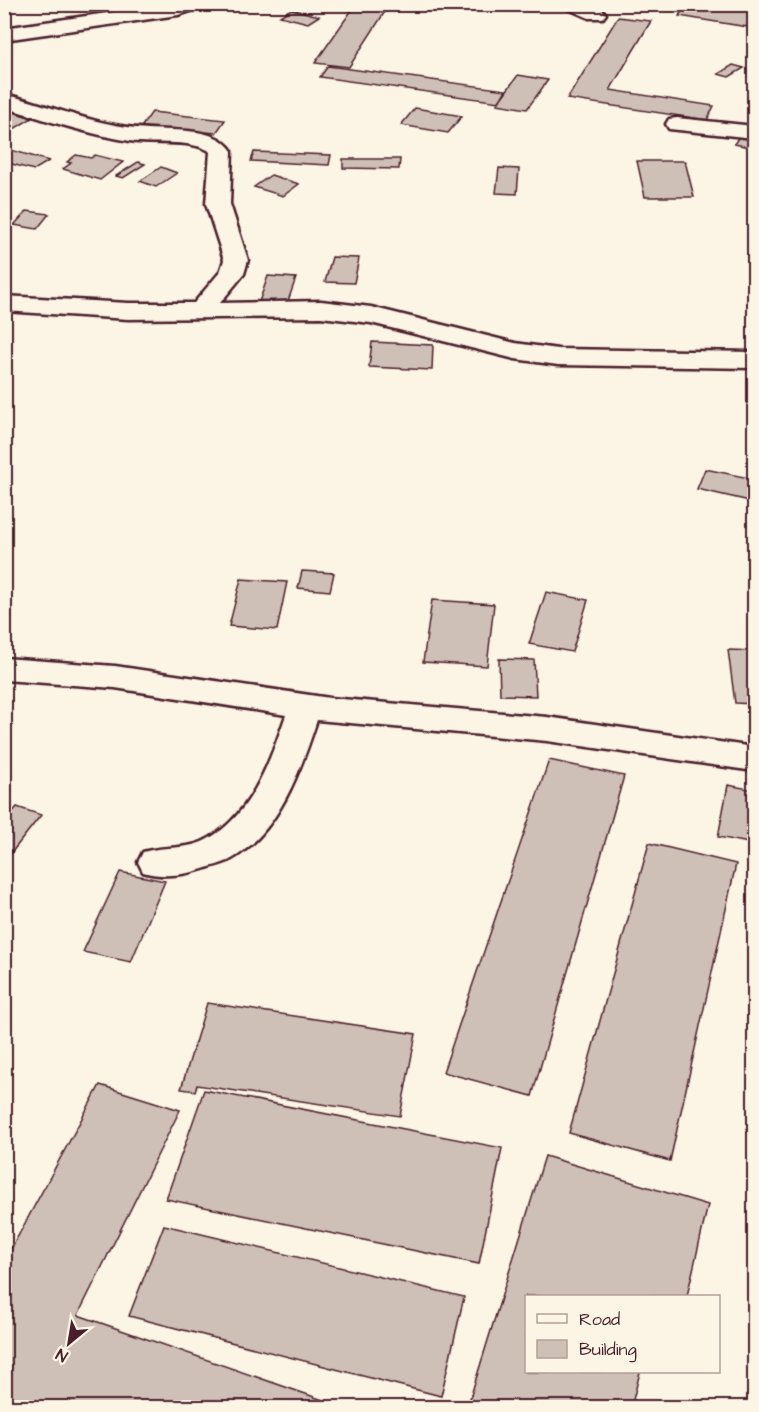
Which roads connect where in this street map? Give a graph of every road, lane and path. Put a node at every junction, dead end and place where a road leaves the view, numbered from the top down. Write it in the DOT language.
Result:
graph roads {
  1 [pos="193,4"];
  2 [pos="573,4"];
  3 [pos="92,13"];
  4 [pos="596,14"];
  5 [pos="4,34"];
  6 [pos="4,100"];
  7 [pos="677,124"];
  8 [pos="754,132"];
  9 [pos="4,303"];
  10 [pos="202,310"];
  11 [pos="754,360"];
  12 [pos="4,669"];
  13 [pos="305,706"];
  14 [pos="754,759"];
  15 [pos="156,861"];
  1 -- 3 [label="street"];
  2 -- 4 [label="street"];
  3 -- 5 [label="street"];
  6 -- 10 [label="street"];
  7 -- 8 [label="street"];
  9 -- 10 [label="street"];
  10 -- 11 [label="street"];
  12 -- 13 [label="street"];
  13 -- 14 [label="street"];
  13 -- 15 [label="street"];
}
